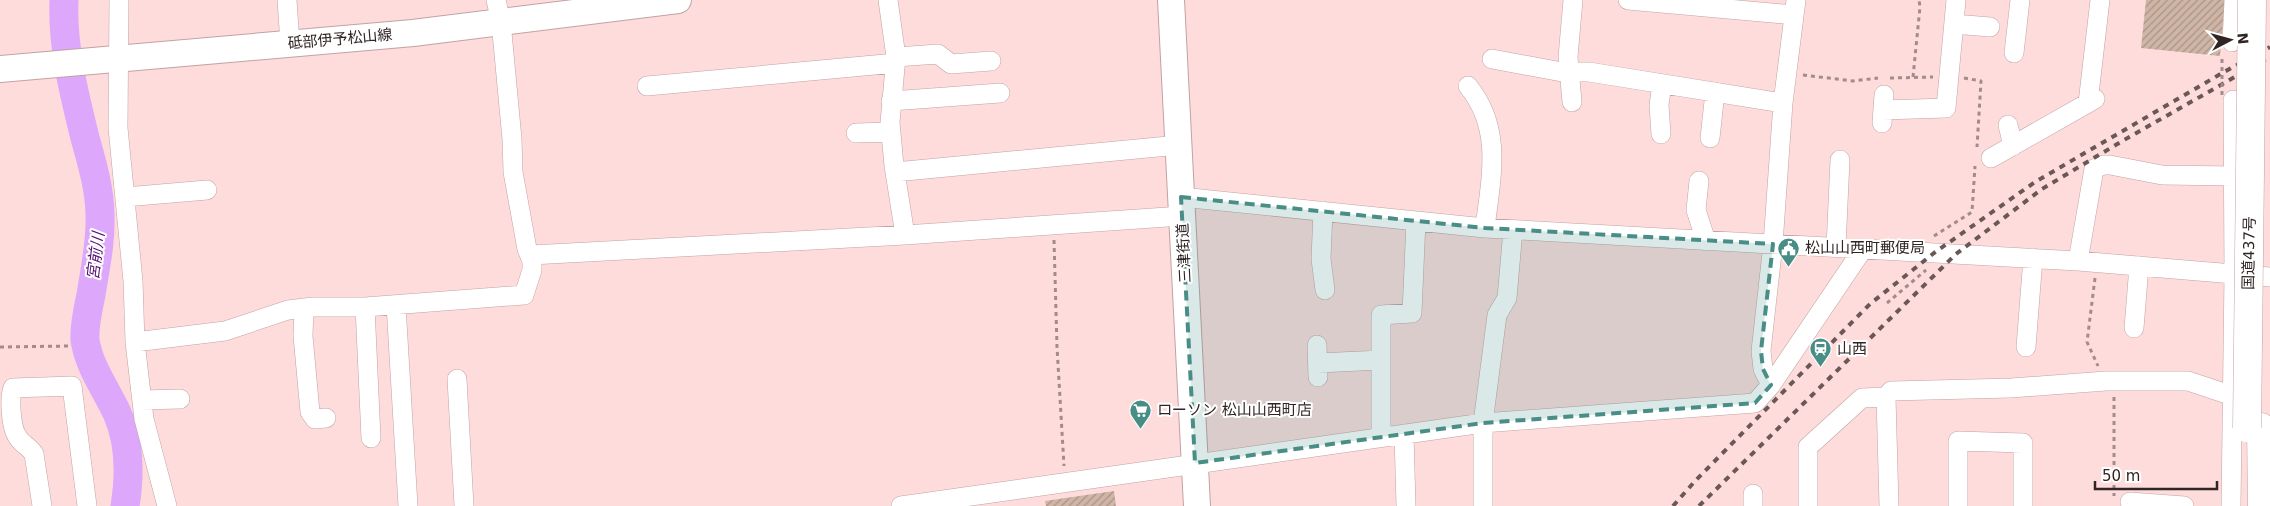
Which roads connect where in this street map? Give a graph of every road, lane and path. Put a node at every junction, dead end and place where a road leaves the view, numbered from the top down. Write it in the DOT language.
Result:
graph roads {
  1 [pos="119,0"];
  2 [pos="287,0"];
  3 [pos="678,0"];
  4 [pos="888,0"];
  5 [pos="1171,0"];
  6 [pos="1573,0"];
  7 [pos="1628,0"];
  8 [pos="1918,0"];
  9 [pos="1956,0"];
  10 [pos="2020,0"];
  11 [pos="2100,0"];
  12 [pos="2234,0"];
  13 [pos="2252,0"];
  14 [pos="2266,0"];
  15 [pos="1795,8"];
  16 [pos="498,11"];
  17 [pos="1954,24"];
  18 [pos="1990,27"];
  19 [pos="2232,42"];
  20 [pos="290,44"];
  21 [pos="2014,53"];
  22 [pos="118,57"];
  23 [pos="1492,59"];
  24 [pos="896,60"];
  25 [pos="991,61"];
  26 [pos="0,69"];
  27 [pos="2222,71"];
  28 [pos="1570,72"];
  29 [pos="1913,78"];
  30 [pos="657,80"];
  31 [pos="1662,84"];
  32 [pos="1468,86"];
  33 [pos="1715,92"];
  34 [pos="1000,93"];
  35 [pos="2227,98"];
  36 [pos="892,101"];
  37 [pos="1572,102"];
  38 [pos="1783,103"];
  39 [pos="1883,109"];
  40 [pos="2008,126"];
  41 [pos="891,132"];
  42 [pos="856,133"];
  43 [pos="1661,134"];
  44 [pos="1710,138"];
  45 [pos="1179,145"];
  46 [pos="2013,146"];
  47 [pos="1991,158"];
  48 [pos="1840,160"];
  49 [pos="895,172"];
  50 [pos="2234,176"];
  51 [pos="1699,181"];
  52 [pos="208,191"];
  53 [pos="125,197"];
  54 [pos="1182,206"];
  55 [pos="1324,211"];
  56 [pos="1416,221"];
  57 [pos="1053,225"];
  58 [pos="1485,228"];
  59 [pos="1513,230"];
  60 [pos="905,235"];
  61 [pos="1706,240"];
  62 [pos="1773,244"];
  63 [pos="1836,248"];
  64 [pos="1863,249"];
  65 [pos="1945,253"];
  66 [pos="531,255"];
  67 [pos="2033,258"];
  68 [pos="2088,262"];
  69 [pos="2139,266"];
  70 [pos="2234,274"];
  71 [pos="2270,277"];
  72 [pos="1325,290"];
  73 [pos="1887,303"];
  74 [pos="396,305"];
  75 [pos="365,307"];
  76 [pos="304,308"];
  77 [pos="2134,328"];
  78 [pos="135,342"];
  79 [pos="70,346"];
  80 [pos="2026,346"];
  81 [pos="0,347"];
  82 [pos="1381,360"];
  83 [pos="1318,362"];
  84 [pos="457,379"];
  85 [pos="2110,381"];
  86 [pos="1771,384"];
  87 [pos="2233,396"];
  88 [pos="1886,397"];
  89 [pos="180,399"];
  90 [pos="142,400"];
  91 [pos="326,418"];
  92 [pos="1483,423"];
  93 [pos="2254,428"];
  94 [pos="1404,434"];
  95 [pos="1381,437"];
  96 [pos="371,438"];
  97 [pos="1195,463"];
  98 [pos="1065,482"];
  99 [pos="2133,504"];
  100 [pos="42,506"];
  101 [pos="87,506"];
  102 [pos="167,506"];
  103 [pos="408,506"];
  104 [pos="464,506"];
  105 [pos="901,506"];
  106 [pos="1197,506"];
  107 [pos="1406,506"];
  108 [pos="1483,506"];
  109 [pos="1808,506"];
  110 [pos="1889,506"];
  111 [pos="1958,506"];
  112 [pos="2023,506"];
  113 [pos="2184,506"];
  114 [pos="2231,506"];
  115 [pos="2246,506"];
  116 [pos="2262,506"];
  1 -- 22 [label="street"];
  2 -- 20 [label="street"];
  3 -- 16 [label="main road, 砥部伊予松山線"];
  4 -- 24 [label="street"];
  5 -- 45 [label="main road, 三津街道"];
  6 -- 28 [label="street"];
  7 -- 15 [label="street"];
  8 -- 29 [label="path"];
  9 -- 17 [label="street"];
  10 -- 21 [label="street"];
  11 -- 46 [label="street"];
  12 -- 19 [label="street"];
  13 -- 93 [label="highway, 国道437号, bridge"];
  14 -- 93 [label="highway, 国道437号"];
  15 -- 38 [label="street"];
  16 -- 20 [label="main road, 砥部伊予松山線"];
  16 -- 66 [label="street"];
  17 -- 18 [label="street"];
  17 -- 39 [label="street"];
  20 -- 22 [label="main road, 砥部伊予松山線"];
  22 -- 26 [label="main road, 砥部伊予松山線"];
  22 -- 53 [label="street"];
  23 -- 28 [label="street"];
  24 -- 25 [label="street"];
  24 -- 30 [label="street"];
  24 -- 36 [label="street"];
  27 -- 35 [label="path, bridge"];
  28 -- 31 [label="street"];
  28 -- 37 [label="street"];
  31 -- 33 [label="street"];
  31 -- 43 [label="street"];
  32 -- 58 [label="street"];
  33 -- 38 [label="street"];
  33 -- 44 [label="street"];
  34 -- 36 [label="street"];
  35 -- 50 [label="street"];
  36 -- 41 [label="street"];
  38 -- 62 [label="street"];
  40 -- 46 [label="street"];
  41 -- 42 [label="street"];
  41 -- 49 [label="street"];
  45 -- 49 [label="street"];
  45 -- 54 [label="main road, 三津街道"];
  46 -- 47 [label="street"];
  48 -- 63 [label="street"];
  49 -- 60 [label="street"];
  50 -- 68 [label="street"];
  50 -- 70 [label="street"];
  51 -- 61 [label="street"];
  52 -- 53 [label="street"];
  53 -- 78 [label="street"];
  54 -- 55 [label="street"];
  54 -- 57 [label="street"];
  54 -- 97 [label="main road, 三津街道"];
  55 -- 56 [label="street"];
  55 -- 72 [label="street"];
  56 -- 58 [label="street"];
  56 -- 82 [label="street"];
  57 -- 60 [label="street"];
  57 -- 98 [label="path"];
  58 -- 59 [label="street"];
  59 -- 61 [label="street"];
  59 -- 92 [label="street"];
  60 -- 66 [label="street"];
  61 -- 62 [label="street"];
  62 -- 63 [label="street"];
  62 -- 86 [label="street"];
  63 -- 64 [label="street"];
  64 -- 65 [label="street"];
  64 -- 86 [label="street"];
  65 -- 67 [label="street"];
  65 -- 73 [label="path"];
  66 -- 74 [label="street"];
  67 -- 68 [label="street"];
  67 -- 80 [label="street"];
  68 -- 69 [label="street"];
  68 -- 85 [label="path"];
  69 -- 70 [label="street"];
  69 -- 77 [label="street"];
  70 -- 71 [label="street"];
  70 -- 87 [label="street"];
  74 -- 75 [label="street"];
  74 -- 103 [label="street"];
  75 -- 76 [label="street"];
  75 -- 96 [label="street"];
  76 -- 78 [label="street"];
  76 -- 91 [label="street"];
  78 -- 90 [label="street"];
  79 -- 81 [label="path"];
  82 -- 83 [label="street"];
  82 -- 95 [label="street"];
  84 -- 104 [label="street"];
  85 -- 87 [label="street"];
  85 -- 88 [label="street"];
  85 -- 99 [label="path"];
  86 -- 92 [label="street"];
  87 -- 114 [label="street"];
  88 -- 109 [label="street"];
  88 -- 110 [label="street"];
  89 -- 90 [label="street"];
  90 -- 102 [label="street"];
  92 -- 94 [label="street"];
  92 -- 108 [label="street"];
  93 -- 115 [label="highway, 国道437号"];
  93 -- 116 [label="highway, 国道437号"];
  94 -- 95 [label="street"];
  94 -- 107 [label="street"];
  95 -- 97 [label="street"];
  97 -- 98 [label="street"];
  97 -- 106 [label="main road, 三津街道"];
  98 -- 105 [label="street"];
  99 -- 113 [label="street"];
  100 -- 101 [label="street"];
  111 -- 112 [label="street"];
}
